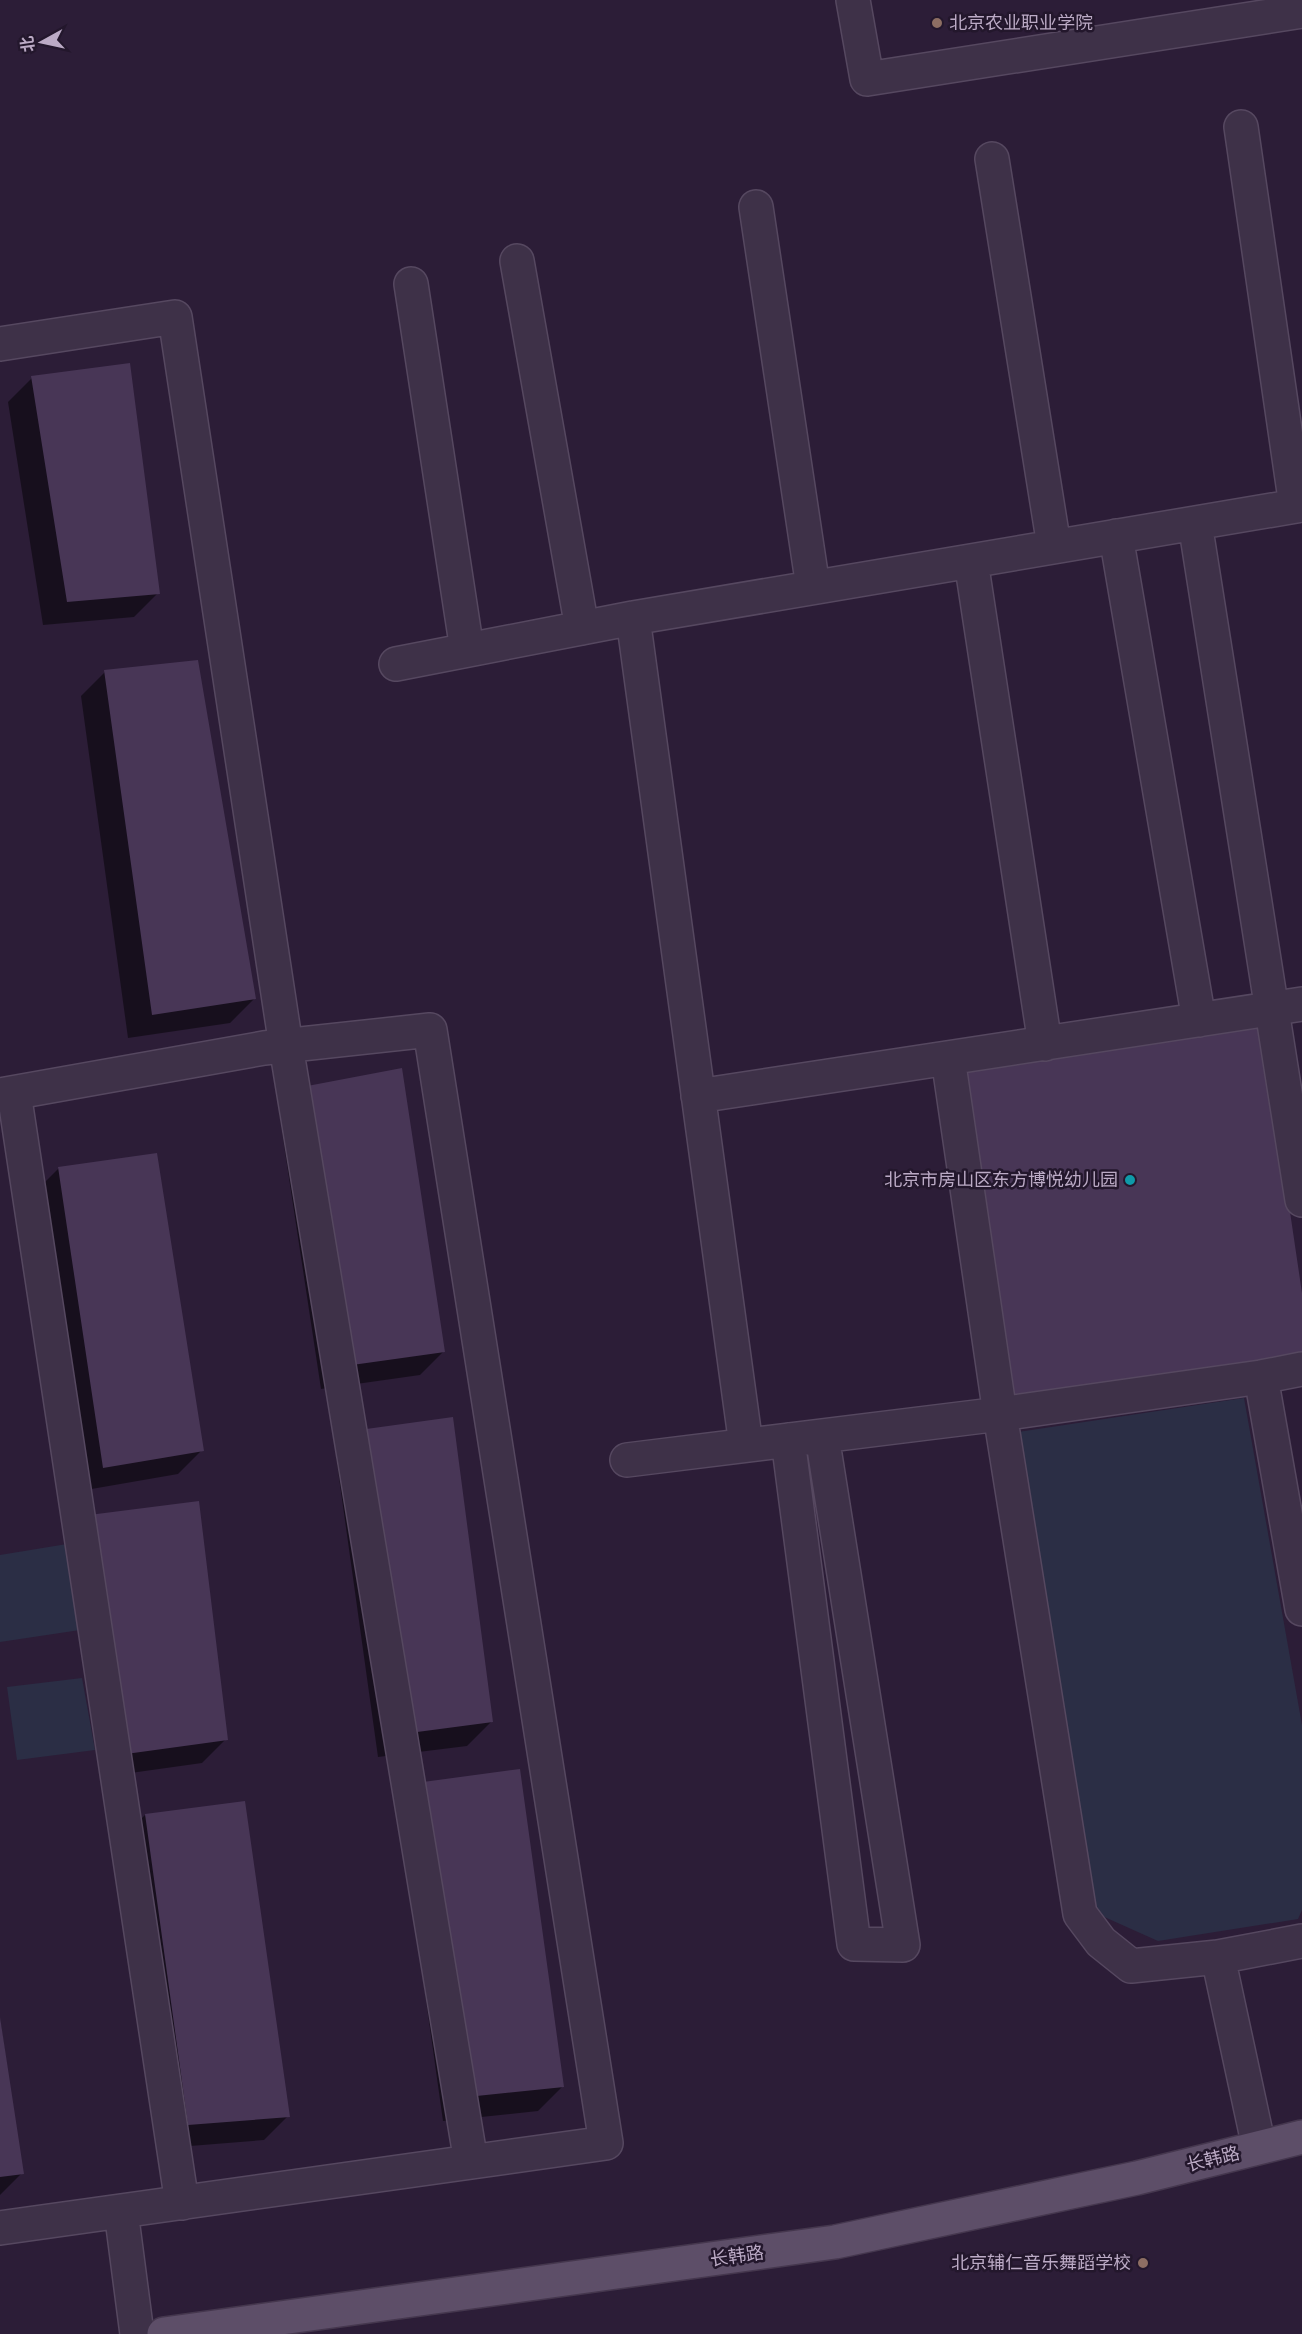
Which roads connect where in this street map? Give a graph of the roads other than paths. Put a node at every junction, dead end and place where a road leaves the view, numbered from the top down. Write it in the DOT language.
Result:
graph roads {
  1 [pos="853,0"];
  2 [pos="1302,11"];
  3 [pos="1241,127"];
  4 [pos="992,159"];
  5 [pos="756,207"];
  6 [pos="517,261"];
  7 [pos="411,284"];
  8 [pos="0,344"];
  9 [pos="1299,506"];
  10 [pos="1195,523"];
  11 [pos="1116,536"];
  12 [pos="1054,546"];
  13 [pos="970,561"];
  14 [pos="813,587"];
  15 [pos="633,618"];
  16 [pos="582,628"];
  17 [pos="467,650"];
  18 [pos="396,663"];
  19 [pos="1287,1006"];
  20 [pos="1199,1020"];
  21 [pos="1045,1044"];
  22 [pos="286,1046"];
  23 [pos="948,1058"];
  24 [pos="7,1094"];
  25 [pos="698,1096"];
  26 [pos="1302,1200"];
  27 [pos="1302,1369"];
  28 [pos="1261,1377"];
  29 [pos="1000,1414"];
  30 [pos="822,1436"];
  31 [pos="788,1440"];
  32 [pos="746,1445"];
  33 [pos="627,1460"];
  34 [pos="1302,1609"];
  35 [pos="1302,1941"];
  36 [pos="1218,1957"];
  37 [pos="1302,2137"];
  38 [pos="1259,2147"];
  39 [pos="471,2162"];
  40 [pos="182,2203"];
  41 [pos="121,2211"];
  42 [pos="0,2228"];
  43 [pos="137,2334"];
  44 [pos="164,2334"];
  1 -- 2 [label="street"];
  3 -- 9 [label="street"];
  4 -- 12 [label="street"];
  5 -- 14 [label="street"];
  6 -- 16 [label="street"];
  7 -- 17 [label="street"];
  8 -- 22 [label="street"];
  9 -- 10 [label="street"];
  10 -- 11 [label="street"];
  10 -- 19 [label="street"];
  11 -- 12 [label="street"];
  11 -- 20 [label="street"];
  12 -- 13 [label="street"];
  13 -- 14 [label="street"];
  13 -- 21 [label="street"];
  14 -- 15 [label="street"];
  15 -- 16 [label="street"];
  15 -- 25 [label="street"];
  16 -- 17 [label="street"];
  17 -- 18 [label="street"];
  19 -- 20 [label="street"];
  19 -- 26 [label="street"];
  20 -- 21 [label="street"];
  21 -- 23 [label="street"];
  22 -- 24 [label="street"];
  22 -- 39 [label="street"];
  22 -- 39 [label="street"];
  23 -- 25 [label="street"];
  23 -- 29 [label="street"];
  24 -- 40 [label="street"];
  25 -- 32 [label="street"];
  27 -- 28 [label="street"];
  28 -- 29 [label="street"];
  28 -- 34 [label="street"];
  29 -- 30 [label="street"];
  29 -- 36 [label="street"];
  30 -- 31 [label="street"];
  30 -- 31 [label="street"];
  31 -- 32 [label="street"];
  32 -- 33 [label="street"];
  35 -- 36 [label="street"];
  36 -- 38 [label="street"];
  37 -- 38 [label="main road, 长韩路"];
  38 -- 44 [label="main road, 长韩路"];
  39 -- 40 [label="street"];
  40 -- 41 [label="street"];
  41 -- 42 [label="street"];
  41 -- 43 [label="street"];
}
